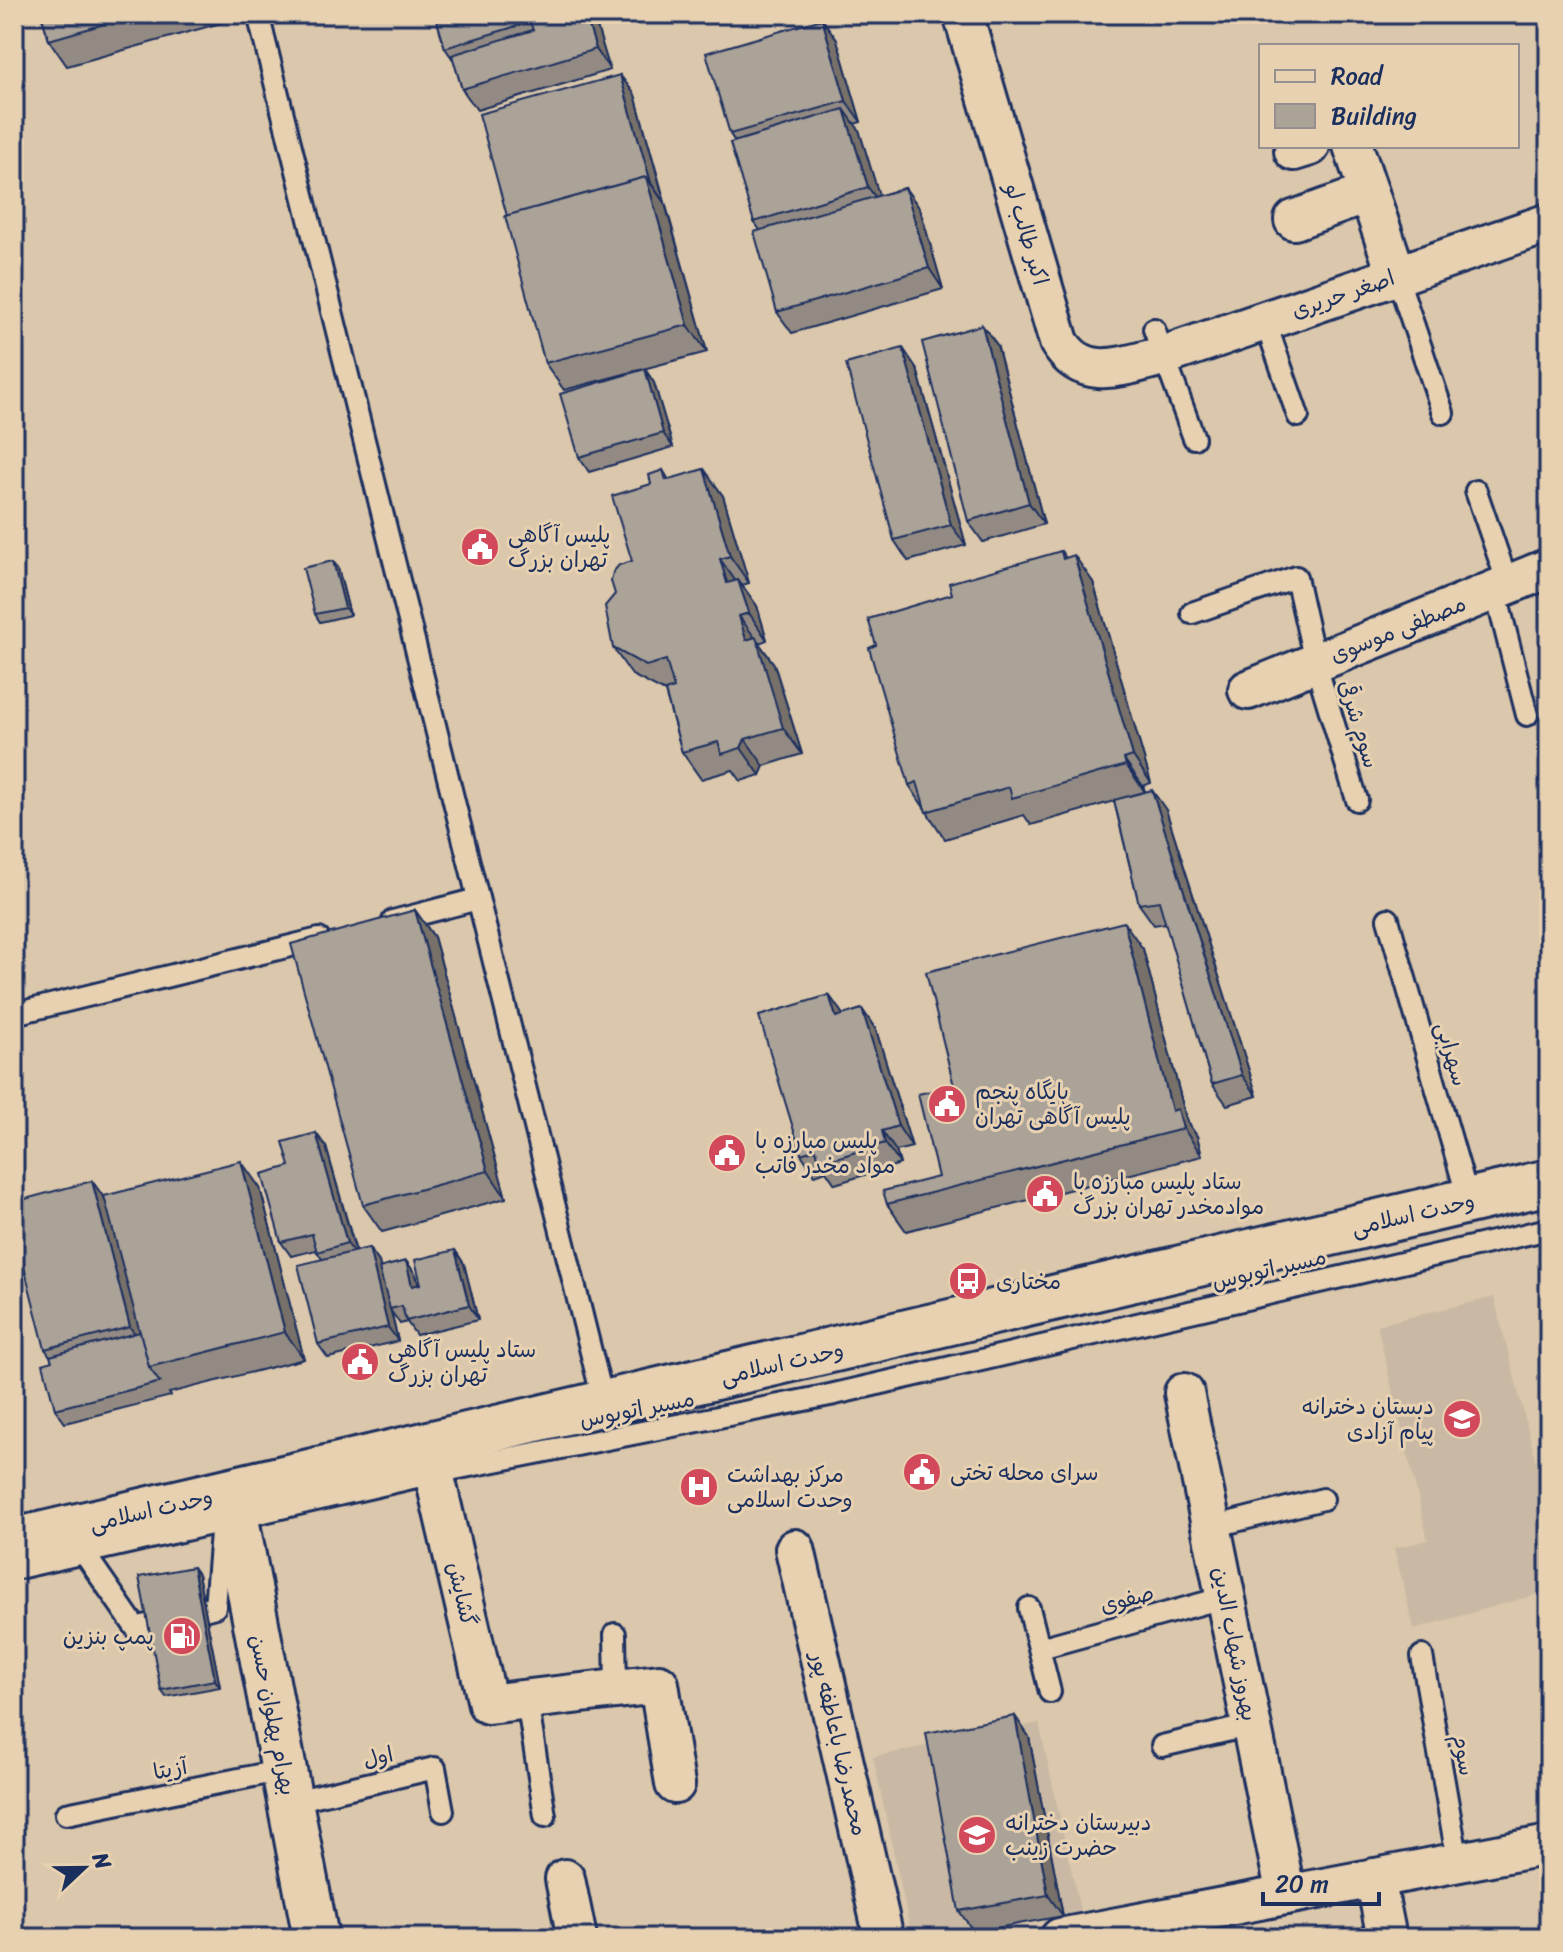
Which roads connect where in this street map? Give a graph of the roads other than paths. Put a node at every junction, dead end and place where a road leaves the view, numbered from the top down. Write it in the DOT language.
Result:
graph roads {
  1 [pos="258,14"];
  2 [pos="963,14"];
  3 [pos="1354,148"];
  4 [pos="1369,193"];
  5 [pos="1294,220"];
  6 [pos="1549,223"];
  7 [pos="1397,276"];
  8 [pos="1265,321"];
  9 [pos="1159,342"];
  10 [pos="1443,413"];
  11 [pos="1298,416"];
  12 [pos="1194,438"];
  13 [pos="1476,491"];
  14 [pos="1549,568"];
  15 [pos="1501,587"];
  16 [pos="1192,613"];
  17 [pos="1315,662"];
  18 [pos="1248,690"];
  19 [pos="1527,715"];
  20 [pos="1357,800"];
  21 [pos="478,899"];
  22 [pos="1388,919"];
  23 [pos="370,926"];
  24 [pos="339,934"];
  25 [pos="14,1014"];
  26 [pos="1549,1182"];
  27 [pos="1469,1202"];
  28 [pos="1549,1229"];
  29 [pos="1184,1393"];
  30 [pos="604,1404"];
  31 [pos="430,1459"];
  32 [pos="1323,1499"];
  33 [pos="230,1511"];
  34 [pos="1212,1527"];
  35 [pos="19,1549"];
  36 [pos="795,1549"];
  37 [pos="84,1553"];
  38 [pos="1226,1597"];
  39 [pos="1029,1608"];
  40 [pos="615,1634"];
  41 [pos="1040,1648"];
  42 [pos="1422,1656"];
  43 [pos="616,1689"];
  44 [pos="1050,1692"];
  45 [pos="527,1700"];
  46 [pos="1252,1725"];
  47 [pos="1162,1746"];
  48 [pos="675,1784"];
  49 [pos="287,1786"];
  50 [pos="443,1811"];
  51 [pos="66,1814"];
  52 [pos="545,1816"];
  53 [pos="1549,1845"];
  54 [pos="1458,1862"];
  55 [pos="1375,1878"];
  56 [pos="565,1879"];
  57 [pos="1286,1895"];
  58 [pos="316,1938"];
  59 [pos="577,1938"];
  60 [pos="881,1938"];
  61 [pos="1060,1938"];
  62 [pos="1387,1938"];
  1 -- 21 [label="lane"];
  2 -- 9 [label="street, اکبر طالب لو"];
  3 -- 4 [label="street"];
  4 -- 5 [label="street"];
  4 -- 7 [label="street"];
  6 -- 7 [label="street, اصغر حریری"];
  7 -- 8 [label="street, اصغر حریری"];
  7 -- 10 [label="lane"];
  8 -- 9 [label="street, اصغر حریری"];
  8 -- 11 [label="lane"];
  9 -- 12 [label="lane"];
  13 -- 15 [label="lane"];
  14 -- 15 [label="street, مصطفی موسوی"];
  15 -- 17 [label="street, مصطفی موسوی"];
  15 -- 19 [label="lane"];
  16 -- 17 [label="lane, سوم شرقی"];
  17 -- 18 [label="street, مصطفی موسوی"];
  17 -- 20 [label="lane, سوم شرقی"];
  21 -- 23 [label="lane"];
  21 -- 30 [label="lane"];
  22 -- 27 [label="lane, سهرابی"];
  24 -- 25 [label="lane"];
  26 -- 27 [label="main road, وحدت اسلامی"];
  27 -- 30 [label="main road, وحدت اسلامی"];
  28 -- 31 [label="lane, مسیر اتوبوس"];
  29 -- 34 [label="street, بهروز شهاب الدین"];
  30 -- 31 [label="main road, وحدت اسلامی"];
  31 -- 33 [label="main road, وحدت اسلامی"];
  31 -- 45 [label="street, گشایش"];
  32 -- 34 [label="lane"];
  33 -- 35 [label="main road, وحدت اسلامی"];
  33 -- 37 [label="lane"];
  33 -- 37 [label="lane"];
  33 -- 49 [label="main road, بهرام پهلوان حسن"];
  34 -- 38 [label="street, بهروز شهاب الدین"];
  35 -- 37 [label="lane"];
  35 -- 37 [label="lane"];
  36 -- 60 [label="street, محمدرضا باعاطفه پور"];
  38 -- 41 [label="lane, صفوی"];
  38 -- 46 [label="street, بهروز شهاب الدین"];
  39 -- 41 [label="lane"];
  40 -- 43 [label="lane"];
  41 -- 44 [label="lane"];
  42 -- 54 [label="lane, سوم"];
  43 -- 45 [label="street, گشایش"];
  43 -- 48 [label="street, گشایش"];
  45 -- 52 [label="lane"];
  46 -- 47 [label="lane"];
  46 -- 57 [label="street, بهروز شهاب الدین"];
  49 -- 50 [label="lane, اول"];
  49 -- 51 [label="lane, آزیتا"];
  49 -- 58 [label="main road, بهرام پهلوان حسن"];
  53 -- 54 [label="street"];
  54 -- 55 [label="street"];
  55 -- 57 [label="street"];
  55 -- 62 [label="street"];
  56 -- 59 [label="street"];
  57 -- 61 [label="street"];
}
